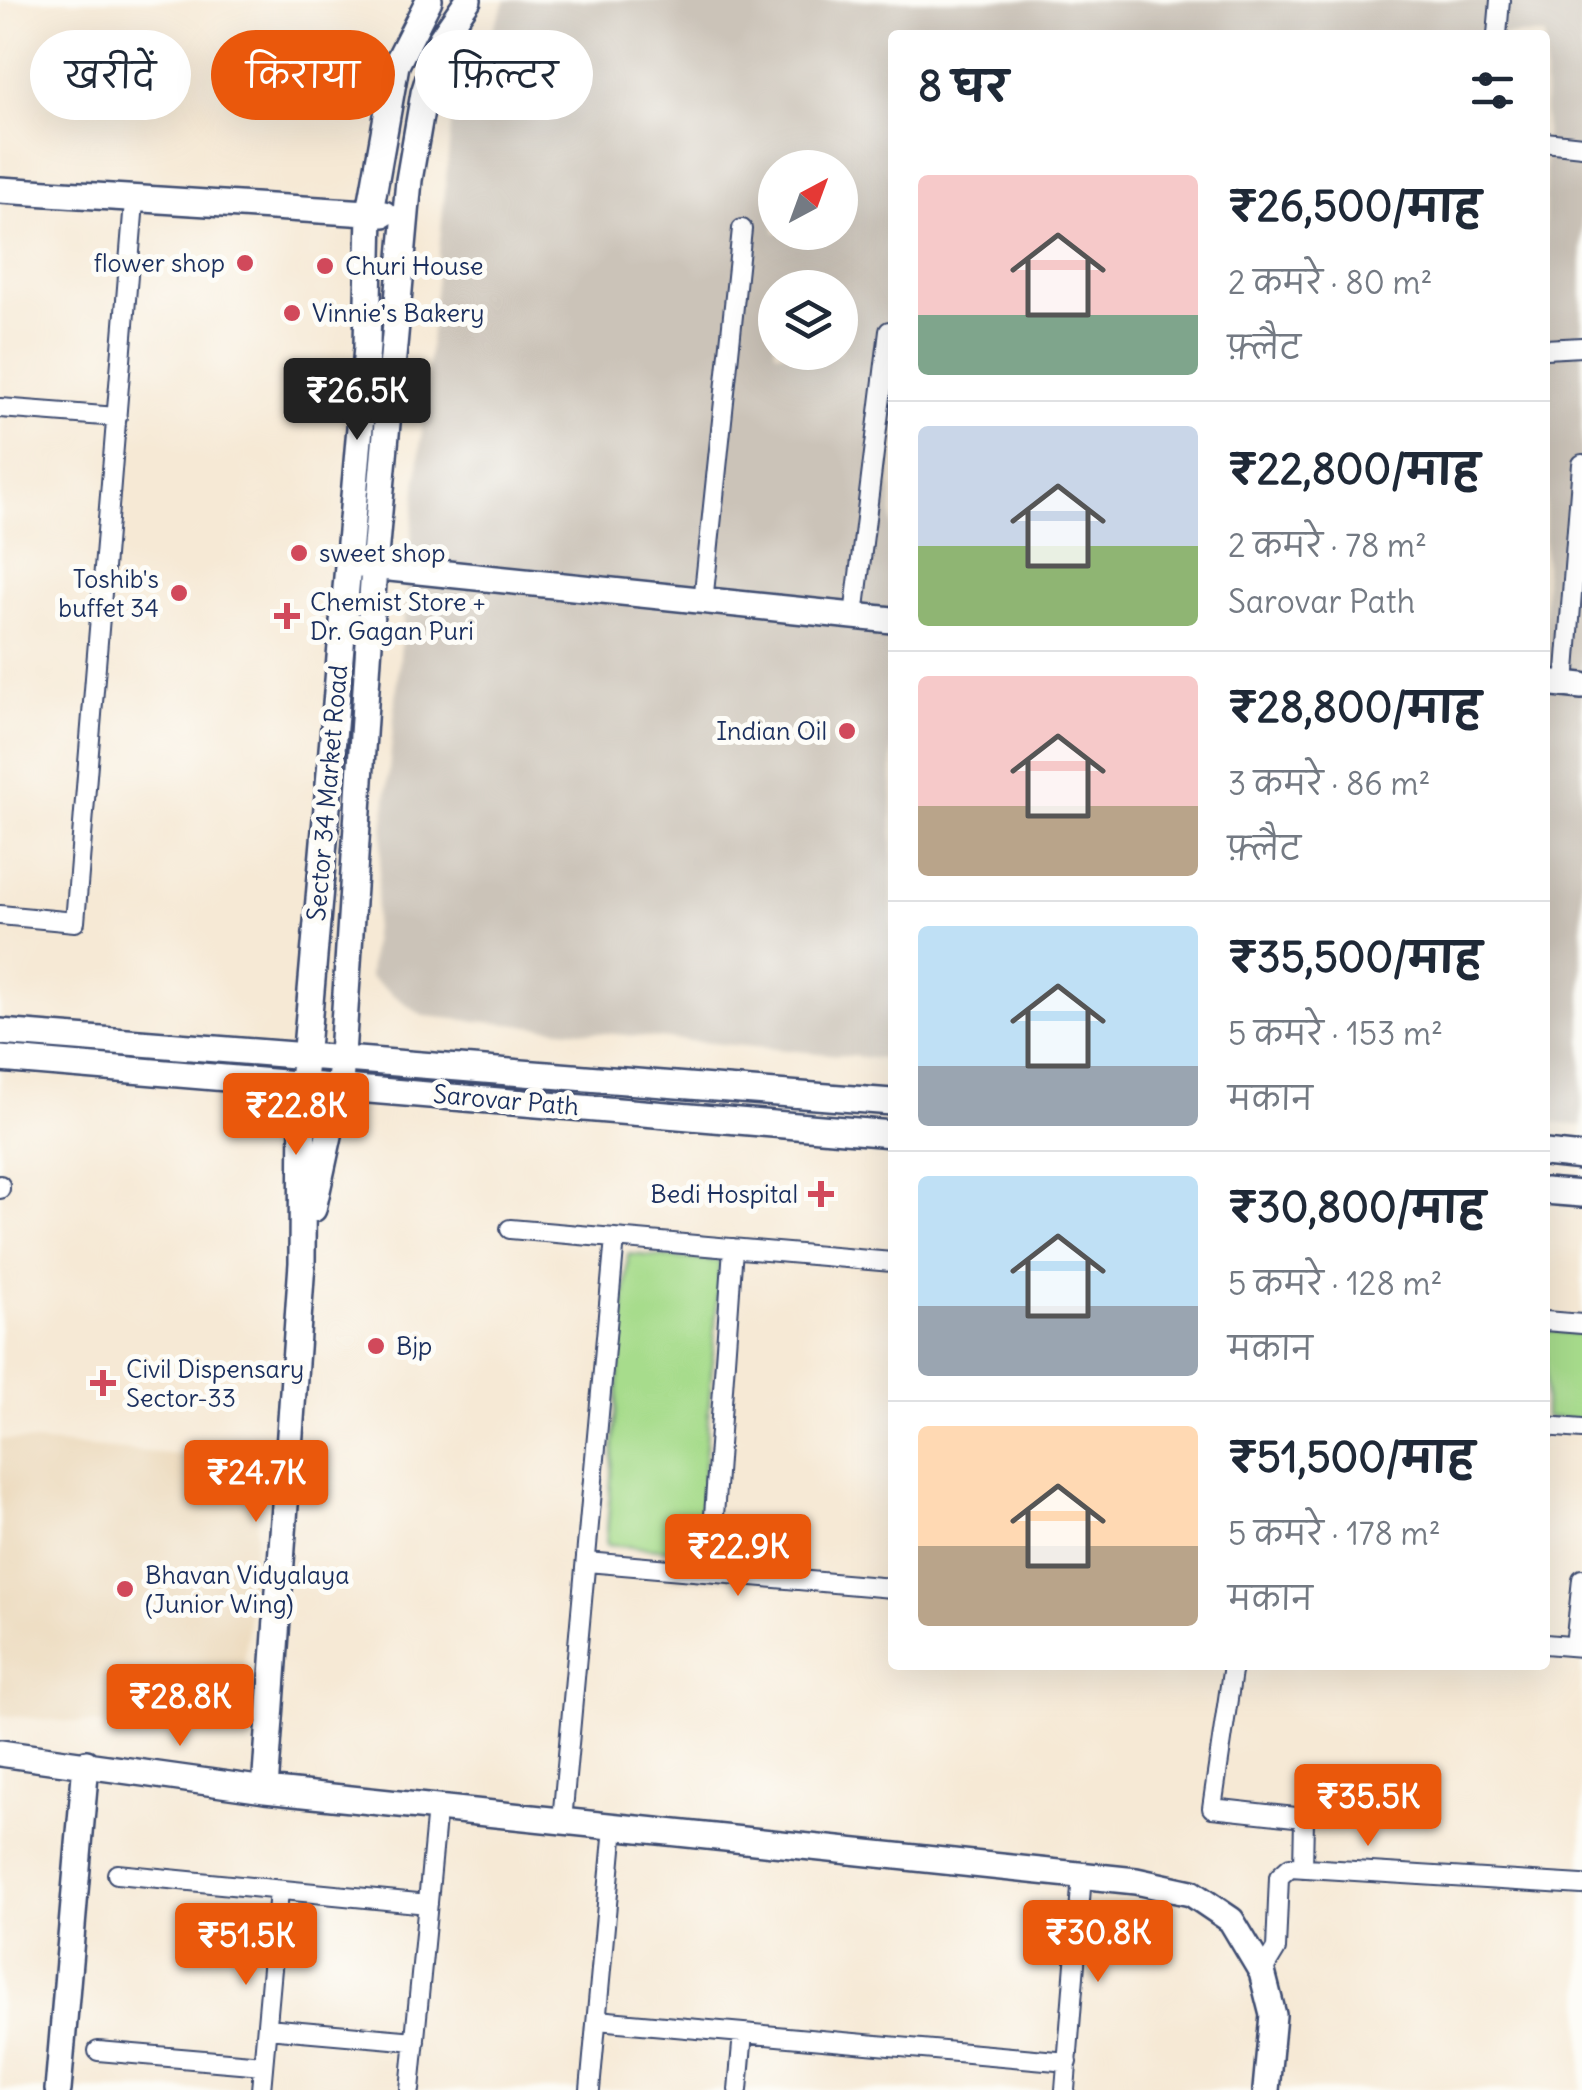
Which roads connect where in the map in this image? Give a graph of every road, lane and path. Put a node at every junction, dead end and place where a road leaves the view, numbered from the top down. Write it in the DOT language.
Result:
graph roads {
  1 [pos="430,0"];
  2 [pos="468,0"];
  3 [pos="1500,0"];
  4 [pos="1498,30"];
  5 [pos="1550,143"];
  6 [pos="1582,146"];
  7 [pos="0,190"];
  8 [pos="134,202"];
  9 [pos="370,212"];
  10 [pos="406,216"];
  11 [pos="742,229"];
  12 [pos="1582,347"];
  13 [pos="1550,348"];
  14 [pos="888,359"];
  15 [pos="0,408"];
  16 [pos="116,416"];
  17 [pos="886,418"];
  18 [pos="1582,464"];
  19 [pos="346,564"];
  20 [pos="374,567"];
  21 [pos="702,602"];
  22 [pos="854,616"];
  23 [pos="888,620"];
  24 [pos="1564,684"];
  25 [pos="0,916"];
  26 [pos="0,1032"];
  27 [pos="0,1059"];
  28 [pos="304,1070"];
  29 [pos="341,1072"];
  30 [pos="888,1102"];
  31 [pos="888,1134"];
  32 [pos="1550,1154"];
  33 [pos="1582,1157"];
  34 [pos="1550,1191"];
  35 [pos="1582,1194"];
  36 [pos="510,1229"];
  37 [pos="615,1238"];
  38 [pos="733,1248"];
  39 [pos="888,1262"];
  40 [pos="302,1263"];
  41 [pos="1550,1321"];
  42 [pos="1582,1324"];
  43 [pos="1550,1426"];
  44 [pos="1582,1429"];
  45 [pos="587,1562"];
  46 [pos="710,1572"];
  47 [pos="1582,1579"];
  48 [pos="888,1588"];
  49 [pos="1550,1644"];
  50 [pos="1579,1646"];
  51 [pos="1232,1670"];
  52 [pos="0,1754"];
  53 [pos="86,1763"];
  54 [pos="265,1790"];
  55 [pos="437,1808"];
  56 [pos="562,1821"];
  57 [pos="614,1826"];
  58 [pos="1303,1868"];
  59 [pos="117,1874"];
  60 [pos="1082,1875"];
  61 [pos="1582,1885"];
  62 [pos="279,1891"];
  63 [pos="428,1904"];
  64 [pos="1262,1972"];
  65 [pos="597,2020"];
  66 [pos="266,2028"];
  67 [pos="743,2033"];
  68 [pos="415,2040"];
  69 [pos="98,2051"];
  70 [pos="1068,2062"];
  71 [pos="263,2065"];
  72 [pos="58,2090"];
  73 [pos="261,2090"];
  74 [pos="410,2090"];
  75 [pos="590,2090"];
  76 [pos="738,2090"];
  77 [pos="1065,2090"];
  78 [pos="1266,2090"];
  1 -- 9 [label="street, Sector 34 Market Road"];
  2 -- 10 [label="street"];
  3 -- 4 [label="street"];
  5 -- 6 [label="street"];
  7 -- 8 [label="street"];
  8 -- 9 [label="street"];
  8 -- 16 [label="street"];
  9 -- 10 [label="street"];
  9 -- 19 [label="street, Sector 34 Market Road"];
  10 -- 20 [label="street"];
  11 -- 21 [label="street"];
  12 -- 13 [label="street"];
  14 -- 17 [label="street"];
  15 -- 16 [label="street"];
  16 -- 25 [label="street"];
  17 -- 22 [label="street"];
  18 -- 24 [label="street"];
  19 -- 20 [label="street"];
  19 -- 28 [label="street, Sector 34 Market Road"];
  20 -- 21 [label="street"];
  20 -- 29 [label="street"];
  21 -- 22 [label="street"];
  22 -- 23 [label="street"];
  26 -- 28 [label="street, Sarovar Path"];
  27 -- 28 [label="street, Sarovar Path"];
  28 -- 29 [label="street, Sarovar Path"];
  28 -- 40 [label="street, Sector 34 Market Road"];
  29 -- 30 [label="street, Sarovar Path"];
  29 -- 31 [label="street, Sarovar Path"];
  29 -- 40 [label="street"];
  32 -- 33 [label="street"];
  34 -- 35 [label="street"];
  36 -- 37 [label="street"];
  37 -- 38 [label="street"];
  37 -- 45 [label="street"];
  38 -- 39 [label="street"];
  38 -- 46 [label="street"];
  40 -- 54 [label="street"];
  41 -- 42 [label="street"];
  43 -- 44 [label="street"];
  45 -- 46 [label="street"];
  45 -- 56 [label="street"];
  46 -- 48 [label="street"];
  47 -- 50 [label="street"];
  49 -- 50 [label="street"];
  51 -- 58 [label="street"];
  52 -- 53 [label="street"];
  53 -- 54 [label="street"];
  53 -- 72 [label="street"];
  54 -- 55 [label="street"];
  55 -- 56 [label="street"];
  55 -- 63 [label="street"];
  56 -- 57 [label="street"];
  57 -- 60 [label="street"];
  57 -- 65 [label="street"];
  58 -- 61 [label="street"];
  58 -- 64 [label="street"];
  59 -- 62 [label="street"];
  60 -- 64 [label="street"];
  60 -- 70 [label="street"];
  62 -- 63 [label="street"];
  62 -- 66 [label="street"];
  63 -- 68 [label="street"];
  64 -- 78 [label="street"];
  65 -- 67 [label="street"];
  65 -- 75 [label="street"];
  66 -- 68 [label="street"];
  66 -- 71 [label="street"];
  67 -- 70 [label="street"];
  67 -- 76 [label="street"];
  68 -- 74 [label="street"];
  69 -- 71 [label="street"];
  70 -- 77 [label="street"];
  71 -- 73 [label="street"];
}
